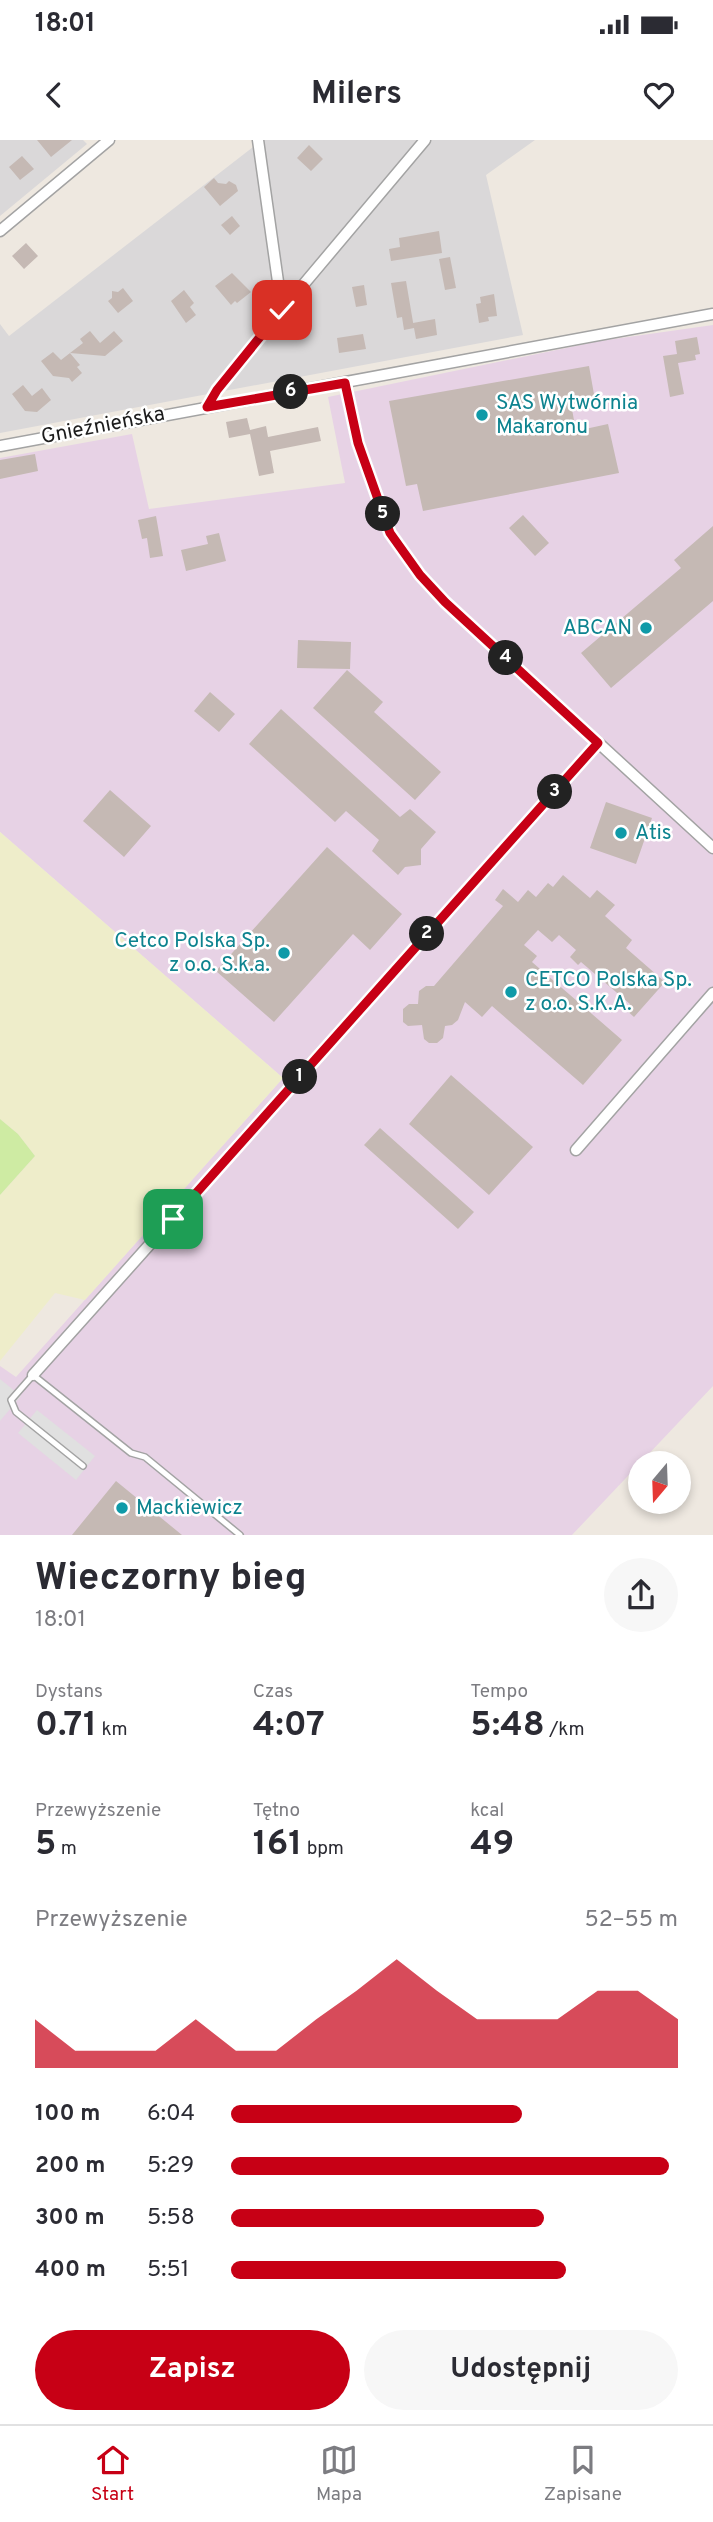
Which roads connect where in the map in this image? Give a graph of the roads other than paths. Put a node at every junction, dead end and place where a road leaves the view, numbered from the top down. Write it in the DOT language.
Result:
graph roads {
  1 [pos="109,140"];
  2 [pos="258,140"];
  3 [pos="425,140"];
  4 [pos="0,231"];
  5 [pos="282,310"];
  6 [pos="713,314"];
  7 [pos="345,383"];
  8 [pos="207,407"];
  9 [pos="0,446"];
  10 [pos="598,743"];
  11 [pos="713,848"];
  12 [pos="713,993"];
  13 [pos="576,1150"];
  14 [pos="33,1375"];
  15 [pos="83,1466"];
  16 [pos="240,1535"];
  1 -- 4 [label="street"];
  2 -- 5 [label="street"];
  3 -- 5 [label="street"];
  5 -- 8 [label="street"];
  6 -- 7 [label="street, Gnieźnieńska"];
  7 -- 8 [label="street, Gnieźnieńska"];
  7 -- 10 [label="street"];
  8 -- 9 [label="street, Gnieźnieńska"];
  10 -- 11 [label="street"];
  10 -- 14 [label="street"];
  12 -- 13 [label="street"];
  14 -- 15 [label="lane"];
  14 -- 16 [label="lane"];
}
